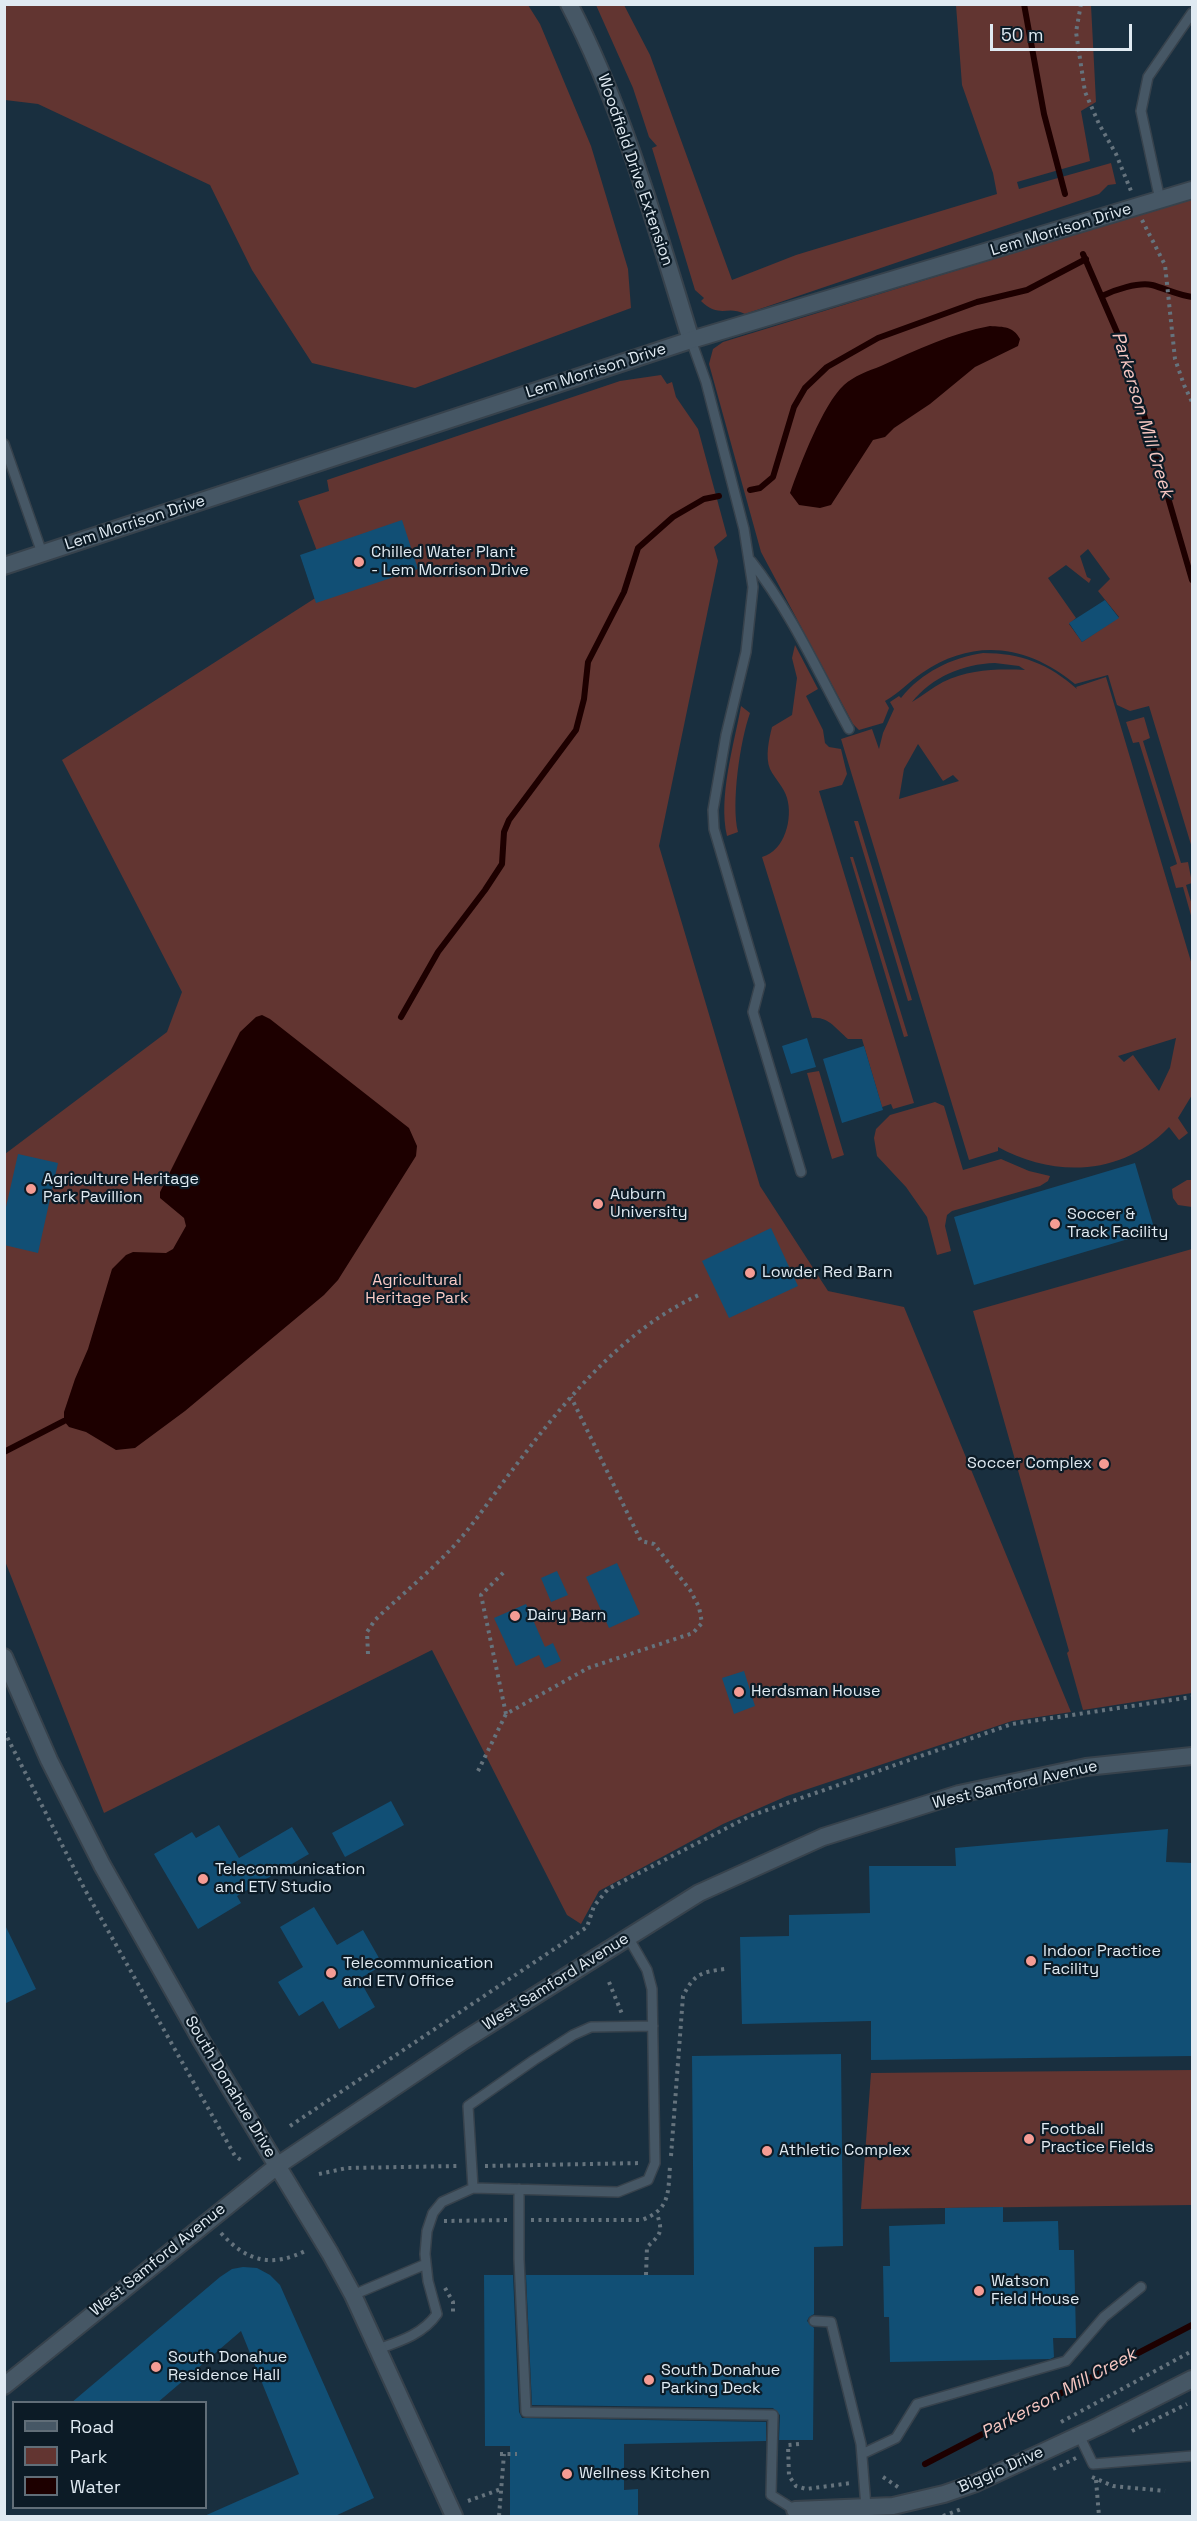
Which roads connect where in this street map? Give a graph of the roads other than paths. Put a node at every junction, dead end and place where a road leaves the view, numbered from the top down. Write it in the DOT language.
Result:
graph roads {
  1 [pos="569,4"];
  2 [pos="1191,18"];
  3 [pos="1192,190"];
  4 [pos="1160,200"];
  5 [pos="691,340"];
  6 [pos="4,444"];
  7 [pos="9,472"];
  8 [pos="42,553"];
  9 [pos="749,560"];
  10 [pos="4,566"];
  11 [pos="849,729"];
  12 [pos="801,1172"];
  13 [pos="4,1657"];
  14 [pos="1192,1756"];
  15 [pos="628,1937"];
  16 [pos="653,2026"];
  17 [pos="277,2166"];
  18 [pos="473,2188"];
  19 [pos="519,2189"];
  20 [pos="426,2264"];
  21 [pos="1141,2287"];
  22 [pos="353,2295"];
  23 [pos="814,2321"];
  24 [pos="378,2349"];
  25 [pos="1192,2379"];
  26 [pos="4,2386"];
  27 [pos="1079,2435"];
  28 [pos="862,2454"];
  29 [pos="1192,2456"];
  30 [pos="866,2507"];
  31 [pos="795,2510"];
  32 [pos="454,2517"];
  1 -- 5 [label="street, Woodfield Drive Extension"];
  2 -- 4 [label="lane"];
  3 -- 4 [label="street, Lem Morrison Drive"];
  4 -- 5 [label="street, Lem Morrison Drive"];
  5 -- 8 [label="street, Lem Morrison Drive"];
  5 -- 9 [label="lane"];
  6 -- 7 [label="lane"];
  7 -- 8 [label="lane"];
  8 -- 10 [label="street, Lem Morrison Drive"];
  9 -- 11 [label="lane"];
  9 -- 12 [label="lane"];
  13 -- 17 [label="street, South Donahue Drive"];
  14 -- 15 [label="street, West Samford Avenue"];
  15 -- 16 [label="lane"];
  15 -- 17 [label="street, West Samford Avenue"];
  16 -- 18 [label="lane"];
  16 -- 19 [label="lane"];
  17 -- 22 [label="street, South Donahue Drive"];
  17 -- 26 [label="street, West Samford Avenue"];
  18 -- 19 [label="lane"];
  18 -- 20 [label="lane"];
  19 -- 31 [label="lane"];
  20 -- 22 [label="lane"];
  20 -- 24 [label="lane"];
  21 -- 28 [label="lane"];
  22 -- 24 [label="street, South Donahue Drive"];
  23 -- 28 [label="lane"];
  24 -- 32 [label="street, South Donahue Drive"];
  25 -- 27 [label="street, Biggio Drive"];
  27 -- 29 [label="lane"];
  27 -- 30 [label="street, Biggio Drive"];
  28 -- 30 [label="lane"];
  30 -- 31 [label="street, Biggio Drive"];
}
